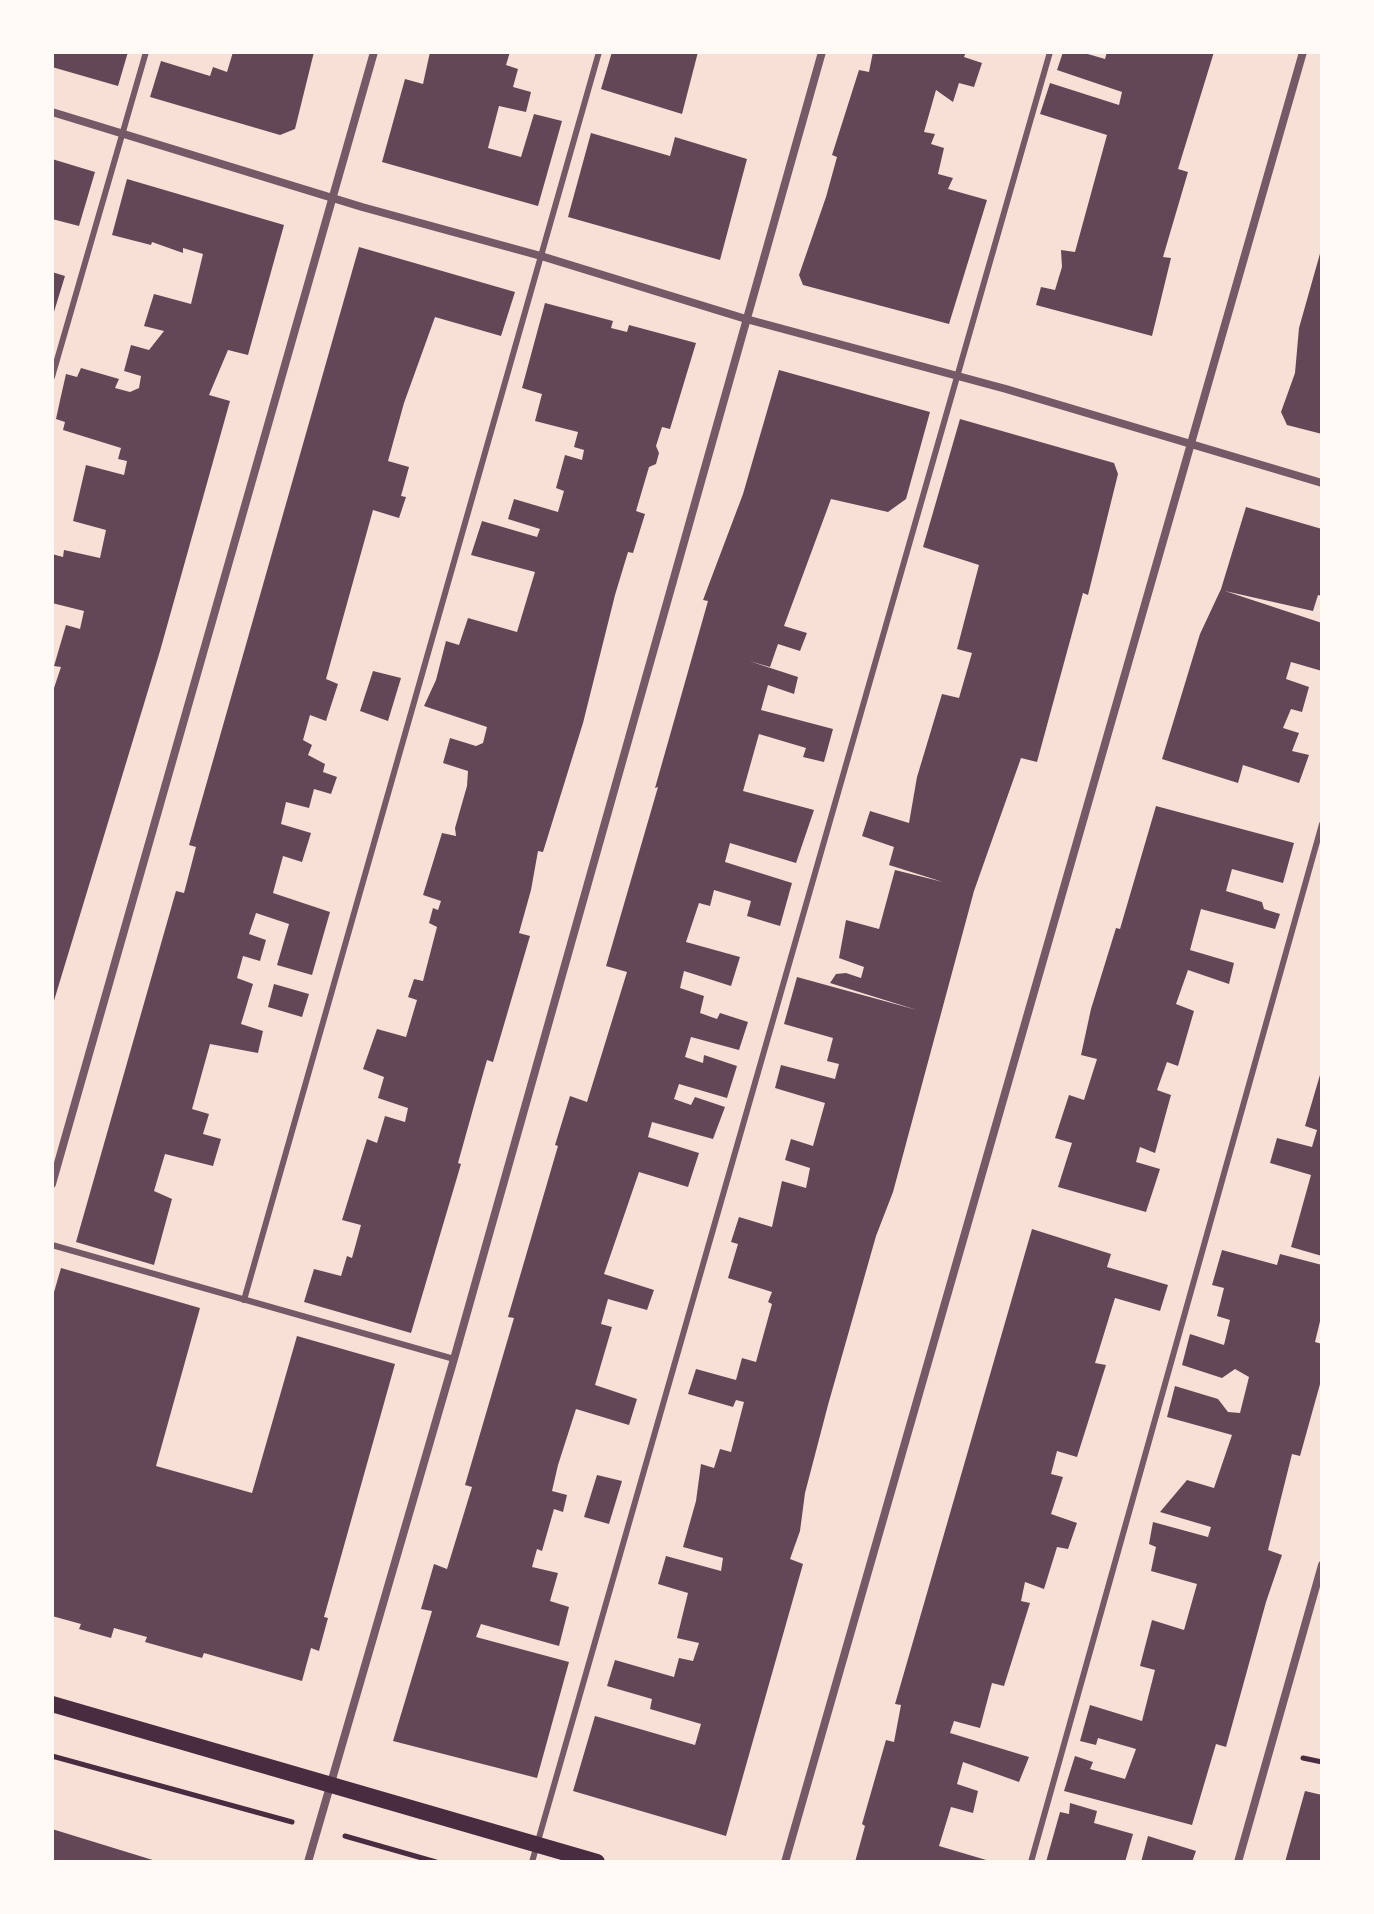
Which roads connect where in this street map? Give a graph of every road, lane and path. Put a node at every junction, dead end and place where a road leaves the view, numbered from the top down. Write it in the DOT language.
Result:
graph roads {
  1 [pos="146,52"];
  2 [pos="374,52"];
  3 [pos="599,52"];
  4 [pos="822,52"];
  5 [pos="1050,52"];
  6 [pos="1303,52"];
  7 [pos="52,112"];
  8 [pos="122,132"];
  9 [pos="333,197"];
  10 [pos="541,256"];
  11 [pos="746,319"];
  12 [pos="955,376"];
  13 [pos="52,377"];
  14 [pos="1190,443"];
  15 [pos="1322,483"];
  16 [pos="1322,824"];
  17 [pos="52,1184"];
  18 [pos="52,1245"];
  19 [pos="244,1300"];
  20 [pos="454,1359"];
  21 [pos="1322,1565"];
  22 [pos="52,1704"];
  23 [pos="52,1756"];
  24 [pos="1303,1758"];
  25 [pos="1322,1762"];
  26 [pos="330,1784"];
  27 [pos="318,1829"];
  28 [pos="537,1844"];
  29 [pos="308,1862"];
  30 [pos="436,1862"];
  31 [pos="532,1862"];
  32 [pos="597,1862"];
  33 [pos="785,1862"];
  34 [pos="1031,1862"];
  35 [pos="1238,1862"];
  1 -- 8 [label="lane"];
  2 -- 9 [label="street"];
  3 -- 10 [label="lane"];
  4 -- 11 [label="street"];
  5 -- 12 [label="lane"];
  6 -- 14 [label="street"];
  7 -- 8 [label="street"];
  8 -- 9 [label="street"];
  8 -- 13 [label="lane"];
  9 -- 10 [label="street"];
  9 -- 17 [label="street"];
  10 -- 11 [label="street"];
  10 -- 19 [label="lane"];
  11 -- 12 [label="street"];
  11 -- 20 [label="street"];
  12 -- 14 [label="street"];
  12 -- 28 [label="lane"];
  14 -- 15 [label="street"];
  14 -- 33 [label="street"];
  16 -- 34 [label="lane"];
  18 -- 19 [label="lane"];
  19 -- 20 [label="lane"];
  20 -- 26 [label="street"];
  21 -- 35 [label="street"];
  22 -- 26 [label="main road"];
  23 -- 27 [label="path"];
  24 -- 25 [label="path"];
  26 -- 27 [label="street"];
  26 -- 28 [label="main road"];
  27 -- 29 [label="street"];
  27 -- 30 [label="path"];
  28 -- 31 [label="lane"];
  28 -- 32 [label="main road"];
}
